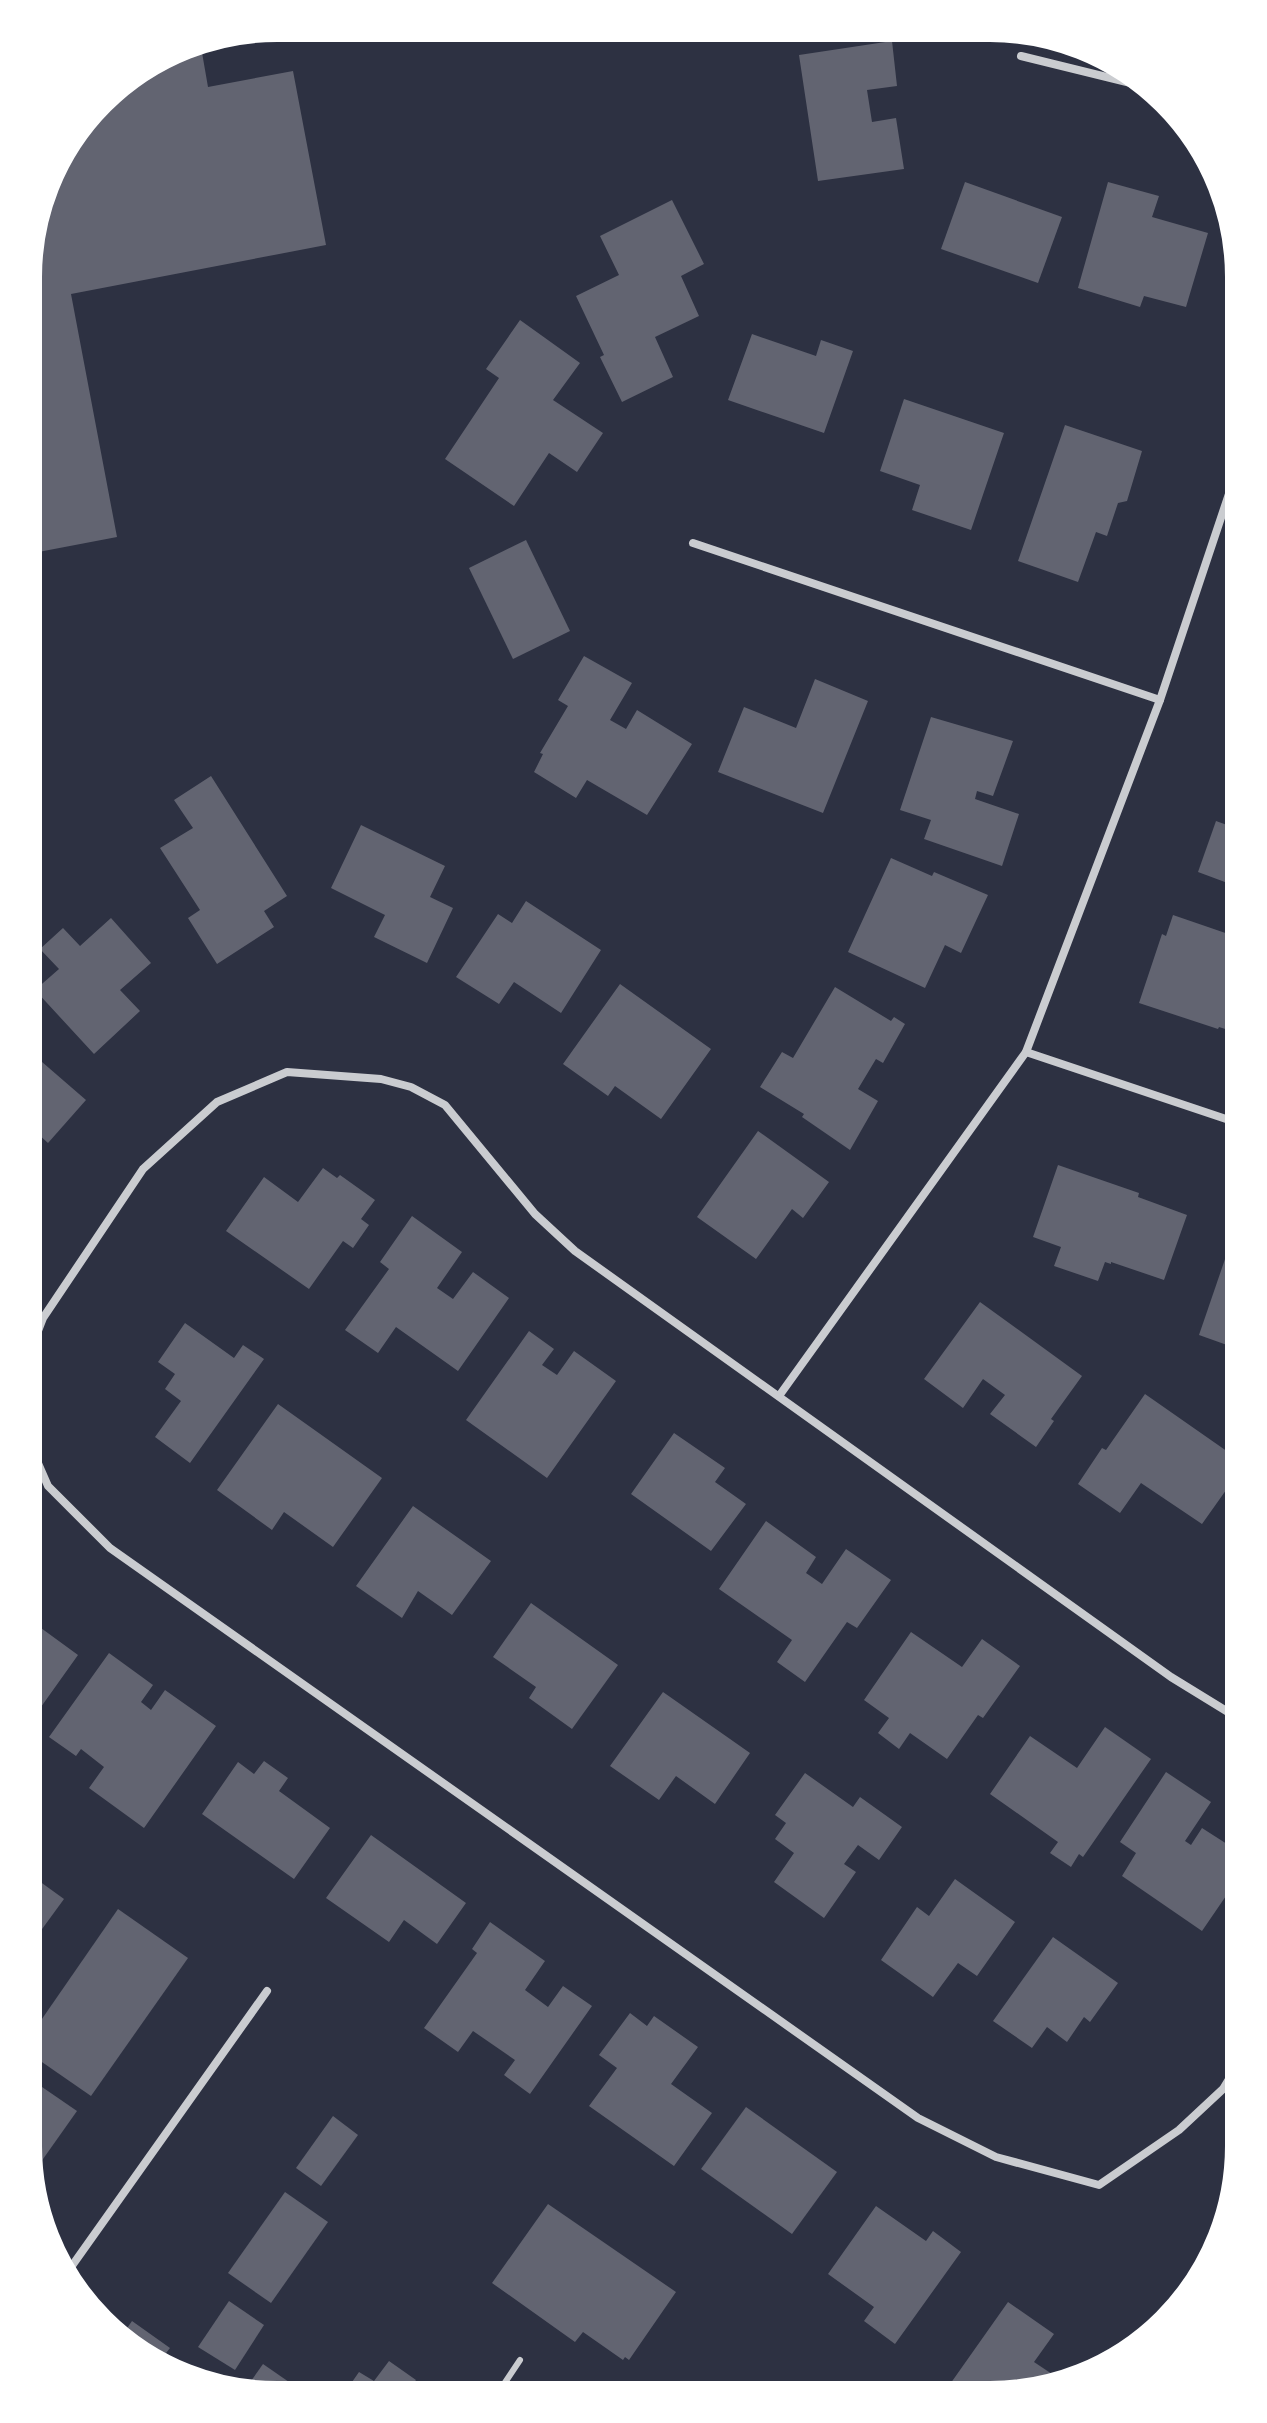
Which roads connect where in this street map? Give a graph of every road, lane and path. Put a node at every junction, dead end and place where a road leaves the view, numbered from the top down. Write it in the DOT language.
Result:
graph roads {
  1 [pos="1021,56"];
  2 [pos="1122,81"];
  3 [pos="1227,500"];
  4 [pos="693,543"];
  5 [pos="1160,700"];
  6 [pos="1026,1052"];
  7 [pos="1227,1119"];
  8 [pos="40,1326"];
  9 [pos="779,1396"];
  10 [pos="40,1468"];
  11 [pos="1226,1711"];
  12 [pos="267,1991"];
  13 [pos="1226,2084"];
  14 [pos="73,2265"];
  15 [pos="520,2360"];
  16 [pos="505,2383"];
  1 -- 2 [label="street"];
  3 -- 5 [label="street"];
  4 -- 5 [label="street"];
  5 -- 6 [label="street"];
  6 -- 7 [label="street"];
  6 -- 9 [label="street"];
  8 -- 9 [label="street"];
  9 -- 11 [label="street"];
  10 -- 13 [label="street"];
  12 -- 14 [label="street"];
  15 -- 16 [label="lane"];
}
